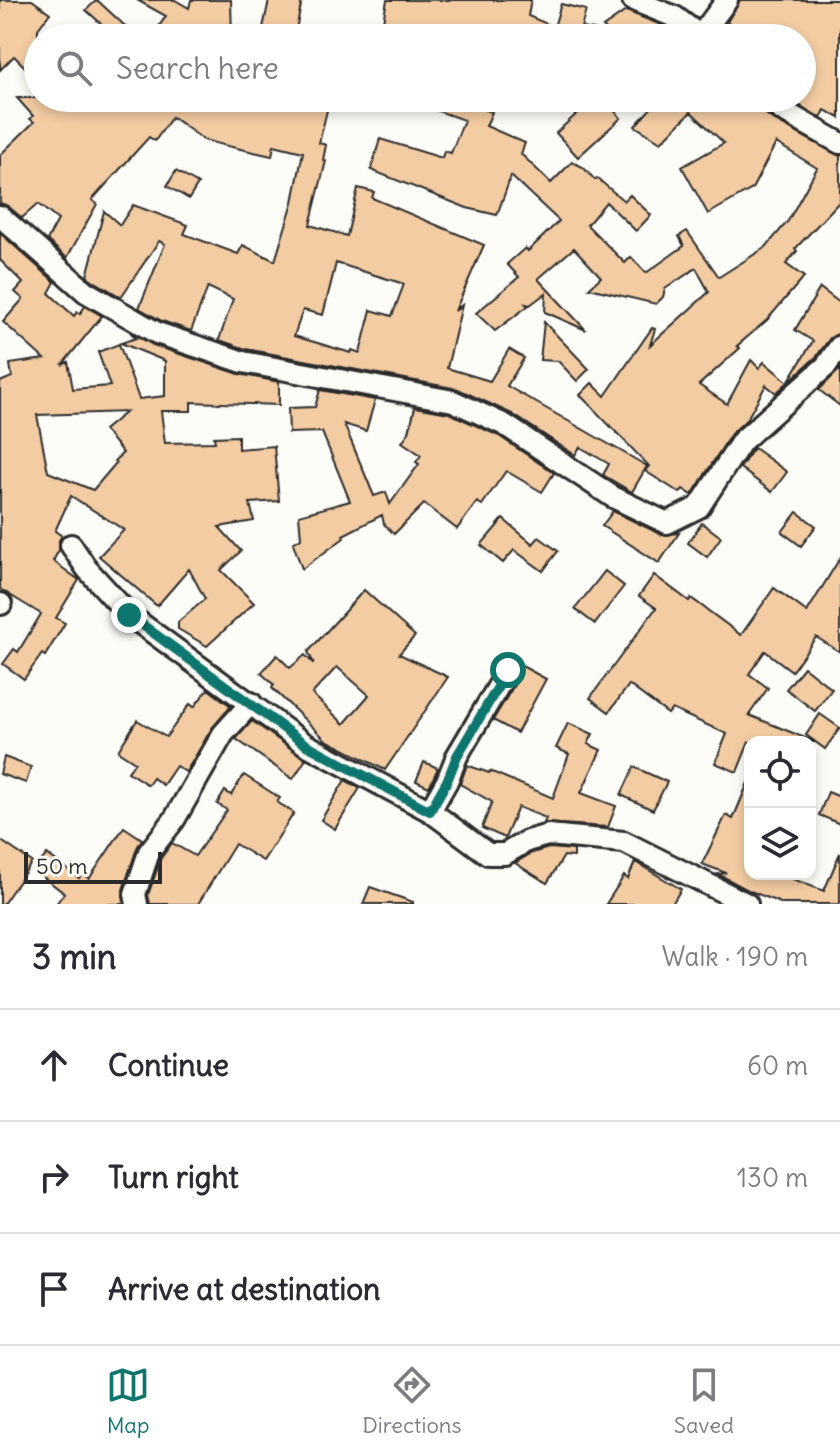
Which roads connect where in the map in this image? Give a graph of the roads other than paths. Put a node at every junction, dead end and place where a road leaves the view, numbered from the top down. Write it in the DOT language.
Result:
graph roads {
  1 [pos="633,0"];
  2 [pos="727,0"];
  3 [pos="685,24"];
  4 [pos="710,24"];
  5 [pos="785,112"];
  6 [pos="840,143"];
  7 [pos="0,216"];
  8 [pos="840,346"];
  9 [pos="71,545"];
  10 [pos="508,670"];
  11 [pos="251,703"];
  12 [pos="430,811"];
  13 [pos="137,904"];
  14 [pos="747,904"];
  1 -- 3 [label="street"];
  2 -- 4 [label="street"];
  5 -- 6 [label="street"];
  7 -- 8 [label="street"];
  9 -- 11 [label="street"];
  10 -- 12 [label="street"];
  11 -- 12 [label="street"];
  11 -- 13 [label="street"];
  12 -- 14 [label="street"];
}
